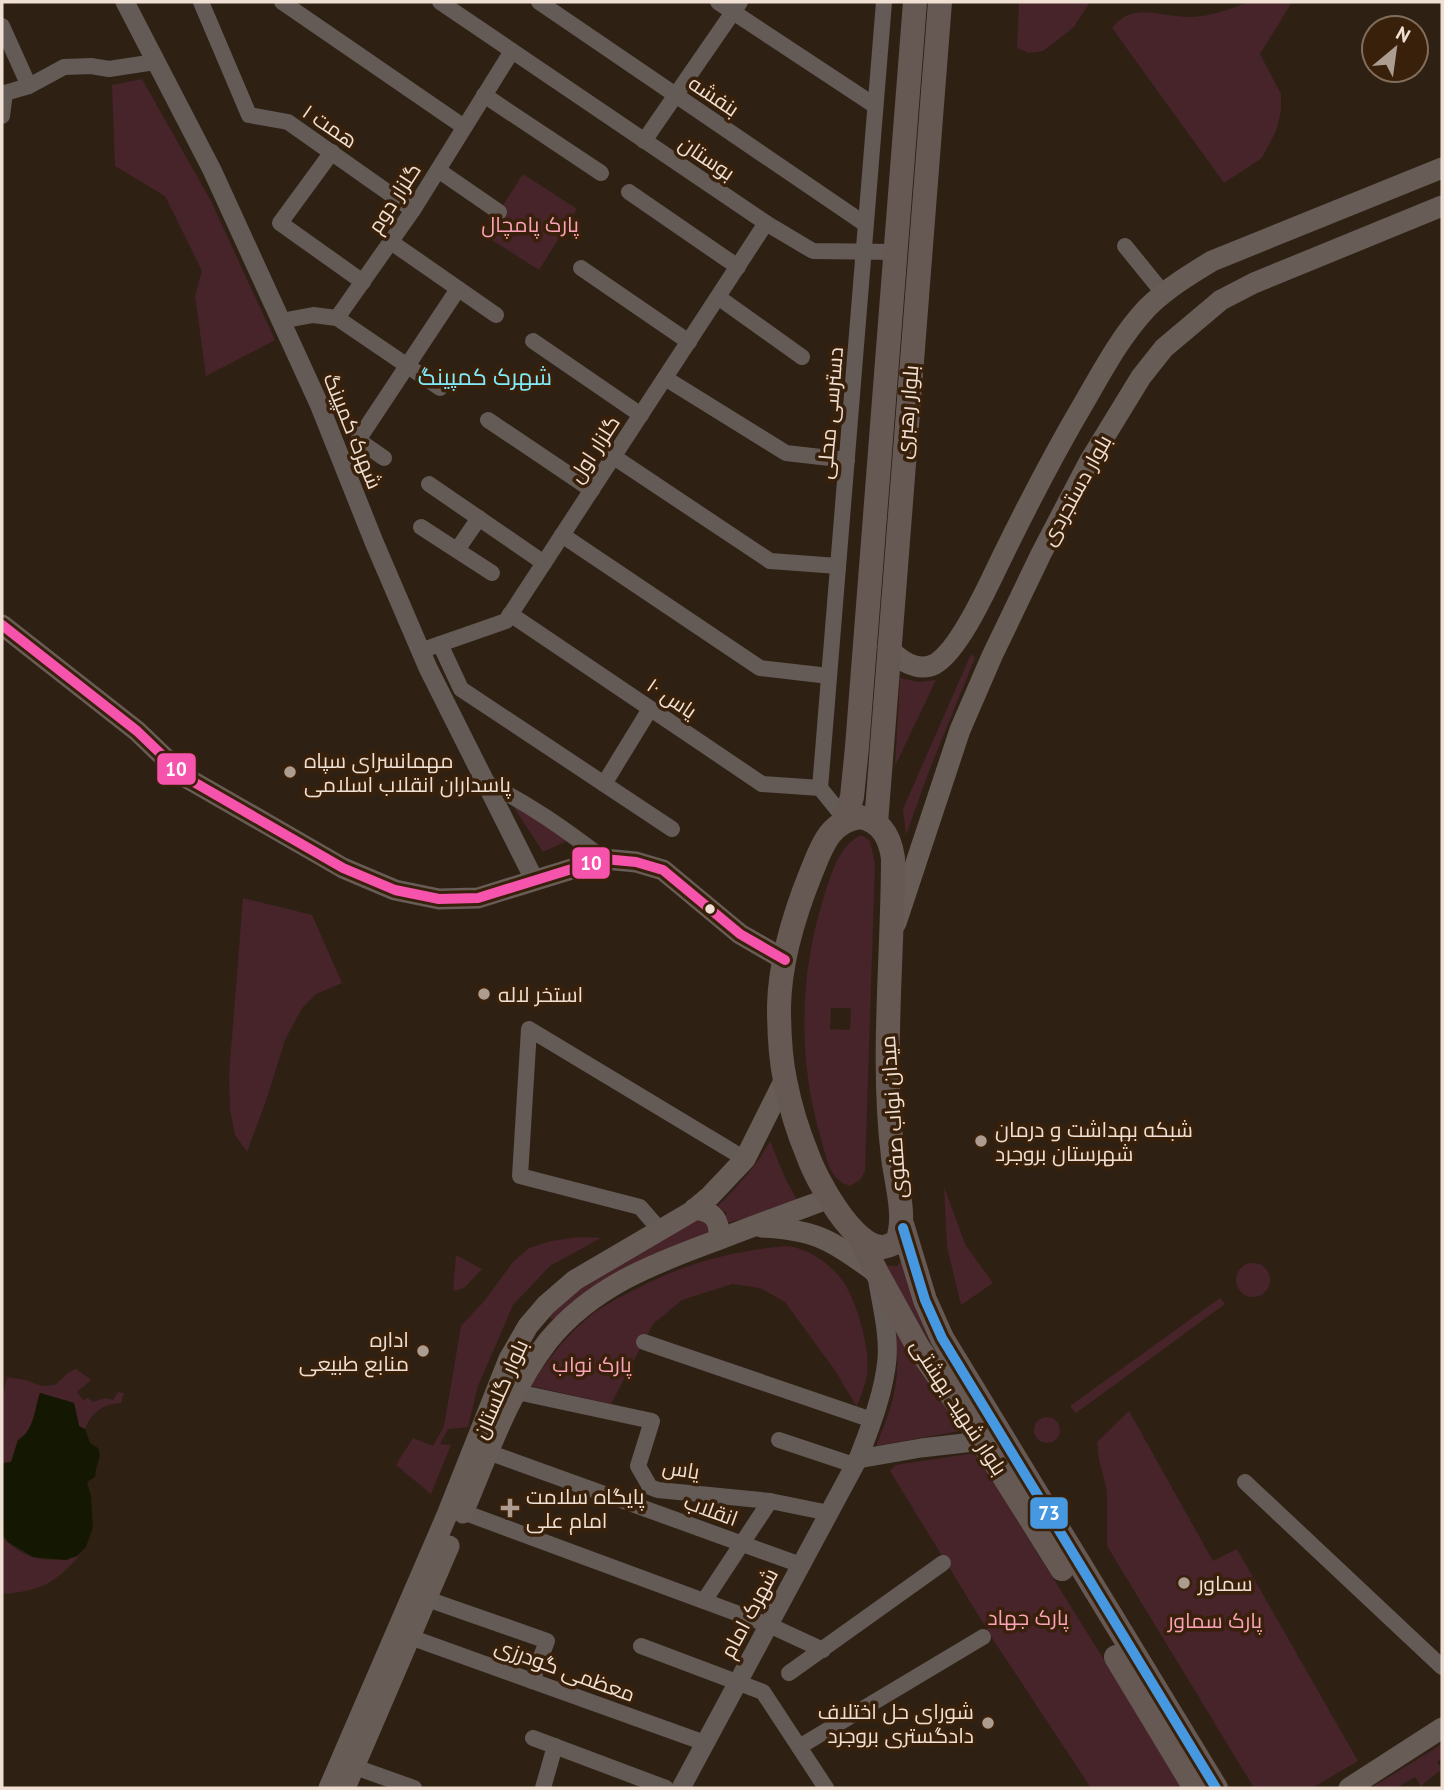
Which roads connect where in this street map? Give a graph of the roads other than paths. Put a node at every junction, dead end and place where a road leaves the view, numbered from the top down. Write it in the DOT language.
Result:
graph roads {
  1 [pos="125,2"];
  2 [pos="201,2"];
  3 [pos="282,2"];
  4 [pos="440,2"];
  5 [pos="539,2"];
  6 [pos="719,2"];
  7 [pos="884,2"];
  8 [pos="915,2"];
  9 [pos="940,2"];
  10 [pos="737,7"];
  11 [pos="2,26"];
  12 [pos="512,51"];
  13 [pos="155,62"];
  14 [pos="29,86"];
  15 [pos="484,95"];
  16 [pos="676,95"];
  17 [pos="874,105"];
  18 [pos="2,116"];
  19 [pos="464,127"];
  20 [pos="644,141"];
  21 [pos="332,152"];
  22 [pos="1442,168"];
  23 [pos="438,170"];
  24 [pos="601,173"];
  25 [pos="629,192"];
  26 [pos="1442,206"];
  27 [pos="413,210"];
  28 [pos="499,212"];
  29 [pos="766,223"];
  30 [pos="865,224"];
  31 [pos="391,242"];
  32 [pos="1125,246"];
  33 [pos="865,251"];
  34 [pos="895,252"];
  35 [pos="738,267"];
  36 [pos="581,268"];
  37 [pos="363,282"];
  38 [pos="458,289"];
  39 [pos="1164,294"];
  40 [pos="718,297"];
  41 [pos="496,315"];
  42 [pos="337,318"];
  43 [pos="281,321"];
  44 [pos="533,341"];
  45 [pos="689,342"];
  46 [pos="802,357"];
  47 [pos="406,365"];
  48 [pos="665,378"];
  49 [pos="440,388"];
  50 [pos="641,415"];
  51 [pos="488,420"];
  52 [pos="614,457"];
  53 [pos="384,458"];
  54 [pos="847,460"];
  55 [pos="429,484"];
  56 [pos="592,490"];
  57 [pos="479,518"];
  58 [pos="421,527"];
  59 [pos="562,536"];
  60 [pos="457,550"];
  61 [pos="544,563"];
  62 [pos="838,566"];
  63 [pos="492,573"];
  64 [pos="510,614"];
  65 [pos="2,622"];
  66 [pos="440,644"];
  67 [pos="888,647"];
  68 [pos="420,651"];
  69 [pos="829,676"];
  70 [pos="650,709"];
  71 [pos="485,782"];
  72 [pos="604,784"];
  73 [pos="820,788"];
  74 [pos="845,819"];
  75 [pos="876,823"];
  76 [pos="672,829"];
  77 [pos="604,859"];
  78 [pos="534,879"];
  79 [pos="892,935"];
  80 [pos="785,960"];
  81 [pos="785,1079"];
  82 [pos="745,1159"];
  83 [pos="830,1198"];
  84 [pos="694,1209"];
  85 [pos="902,1223"];
  86 [pos="752,1227"];
  87 [pos="660,1230"];
  88 [pos="860,1238"];
  89 [pos="719,1239"];
  90 [pos="877,1273"];
  91 [pos="543,1308"];
  92 [pos="563,1324"];
  93 [pos="644,1342"];
  94 [pos="517,1392"];
  95 [pos="872,1420"];
  96 [pos="779,1440"];
  97 [pos="982,1441"];
  98 [pos="488,1452"];
  99 [pos="856,1462"];
  100 [pos="1245,1482"];
  101 [pos="770,1501"];
  102 [pos="463,1512"];
  103 [pos="828,1513"];
  104 [pos="741,1544"];
  105 [pos="943,1563"];
  106 [pos="801,1565"];
  107 [pos="428,1599"];
  108 [pos="704,1601"];
  109 [pos="769,1625"];
  110 [pos="410,1637"];
  111 [pos="983,1637"];
  112 [pos="641,1646"];
  113 [pos="822,1650"];
  114 [pos="1442,1667"];
  115 [pos="789,1673"];
  116 [pos="532,1681"];
  117 [pos="737,1683"];
  118 [pos="1442,1728"];
  119 [pos="533,1738"];
  120 [pos="705,1743"];
  121 [pos="555,1746"];
  122 [pos="799,1747"];
  123 [pos="355,1767"];
  124 [pos="681,1787"];
  125 [pos="329,1788"];
  126 [pos="345,1788"];
  127 [pos="414,1788"];
  128 [pos="543,1788"];
  129 [pos="826,1788"];
  130 [pos="1195,1788"];
  131 [pos="1216,1788"];
  132 [pos="1349,1788"];
  1 -- 13 [label="street, شهرک کمپینگ"];
  2 -- 21 [label="street, همت ۱"];
  3 -- 19 [label="street"];
  4 -- 12 [label="street, بوستان"];
  5 -- 16 [label="street, بنفشه"];
  6 -- 10 [label="street"];
  7 -- 17 [label="street, دسترسی محلی"];
  8 -- 34 [label="main road, بلوار رهبری"];
  9 -- 67 [label="main road, بلوار رهبری"];
  10 -- 16 [label="street"];
  10 -- 17 [label="street"];
  11 -- 14 [label="street"];
  12 -- 15 [label="street, گلزار دوم"];
  12 -- 20 [label="street, بوستان"];
  13 -- 14 [label="street"];
  13 -- 43 [label="street, شهرک کمپینگ"];
  14 -- 18 [label="street"];
  15 -- 19 [label="street, گلزار دوم"];
  15 -- 24 [label="street"];
  16 -- 20 [label="street"];
  16 -- 30 [label="street, بنفشه"];
  17 -- 30 [label="street, دسترسی محلی"];
  19 -- 23 [label="street, گلزار دوم"];
  20 -- 29 [label="street, بوستان"];
  21 -- 27 [label="street, همت ۱"];
  21 -- 37 [label="street"];
  22 -- 39 [label="main road, بلوار دستجردی"];
  23 -- 27 [label="street, گلزار دوم"];
  23 -- 28 [label="street"];
  25 -- 35 [label="street"];
  26 -- 79 [label="main road, بلوار دستجردی"];
  27 -- 31 [label="street, گلزار دوم"];
  29 -- 33 [label="street, بوستان"];
  29 -- 35 [label="street, گلزار اول"];
  30 -- 33 [label="street, دسترسی محلی"];
  31 -- 37 [label="street, گلزار دوم"];
  31 -- 38 [label="street"];
  32 -- 39 [label="street"];
  33 -- 34 [label="street, بوستان"];
  33 -- 54 [label="street, دسترسی محلی"];
  34 -- 74 [label="main road, بلوار رهبری"];
  35 -- 40 [label="street, گلزار اول"];
  36 -- 45 [label="street"];
  37 -- 42 [label="street, گلزار دوم"];
  38 -- 41 [label="street"];
  38 -- 47 [label="street"];
  39 -- 67 [label="main road, بلوار دستجردی"];
  40 -- 45 [label="street, گلزار اول"];
  40 -- 46 [label="street"];
  42 -- 43 [label="street"];
  42 -- 47 [label="street"];
  43 -- 68 [label="street, شهرک کمپینگ"];
  44 -- 50 [label="street"];
  45 -- 48 [label="street, گلزار اول"];
  47 -- 49 [label="street"];
  47 -- 53 [label="street"];
  48 -- 50 [label="street, گلزار اول"];
  48 -- 54 [label="street"];
  50 -- 52 [label="street, گلزار اول"];
  51 -- 56 [label="street"];
  52 -- 56 [label="street, گلزار اول"];
  52 -- 62 [label="street"];
  54 -- 62 [label="street, دسترسی محلی"];
  55 -- 57 [label="street"];
  56 -- 59 [label="street, گلزار اول"];
  57 -- 60 [label="street"];
  57 -- 61 [label="street"];
  58 -- 60 [label="street"];
  59 -- 61 [label="street, گلزار اول"];
  59 -- 69 [label="street"];
  60 -- 63 [label="street"];
  61 -- 64 [label="street, گلزار اول"];
  62 -- 69 [label="street, دسترسی محلی"];
  64 -- 66 [label="street, گلزار اول"];
  64 -- 70 [label="street, یاس ۱۰"];
  65 -- 78 [label="main road"];
  66 -- 68 [label="street, گلزار اول"];
  66 -- 72 [label="street"];
  67 -- 75 [label="main road, بلوار رهبری"];
  68 -- 71 [label="street, شهرک کمپینگ"];
  69 -- 73 [label="street, دسترسی محلی"];
  70 -- 72 [label="street"];
  70 -- 73 [label="street, یاس ۱۰"];
  71 -- 77 [label="street"];
  71 -- 78 [label="street, شهرک کمپینگ"];
  72 -- 76 [label="street"];
  73 -- 74 [label="street"];
  74 -- 75 [label="main road"];
  74 -- 80 [label="main road"];
  75 -- 79 [label="main road, میدان نواب صفوی"];
  77 -- 78 [label="main road"];
  77 -- 80 [label="main road"];
  79 -- 85 [label="main road, میدان نواب صفوی"];
  80 -- 81 [label="main road"];
  81 -- 82 [label="main road, بلوار گلستان"];
  81 -- 83 [label="main road"];
  82 -- 84 [label="main road, بلوار گلستان"];
  82 -- 87 [label="street"];
  83 -- 86 [label="main road, بلوار گلستان"];
  83 -- 88 [label="main road"];
  84 -- 87 [label="main road, بلوار گلستان"];
  84 -- 89 [label="main road"];
  85 -- 88 [label="main road, میدان نواب صفوی"];
  85 -- 131 [label="main road, بلوار شهید بهشتی"];
  86 -- 89 [label="main road, بلوار گلستان"];
  86 -- 90 [label="main road"];
  87 -- 91 [label="main road, بلوار گلستان"];
  88 -- 90 [label="main road, بلوار شهید بهشتی"];
  89 -- 92 [label="main road, بلوار گلستان"];
  90 -- 95 [label="street, شهرک امام"];
  90 -- 97 [label="main road, بلوار شهید بهشتی"];
  91 -- 92 [label="main road"];
  91 -- 125 [label="main road, بلوار گلستان"];
  92 -- 94 [label="main road, بلوار گلستان"];
  93 -- 95 [label="street"];
  94 -- 98 [label="main road, بلوار گلستان"];
  94 -- 101 [label="street, یاس"];
  95 -- 99 [label="street, شهرک امام"];
  96 -- 99 [label="street"];
  97 -- 99 [label="street"];
  97 -- 130 [label="main road, بلوار شهید بهشتی"];
  98 -- 102 [label="main road, بلوار گلستان"];
  98 -- 104 [label="street, انقلاب"];
  99 -- 103 [label="street, شهرک امام"];
  100 -- 114 [label="street"];
  101 -- 103 [label="street, یاس"];
  101 -- 104 [label="street"];
  102 -- 107 [label="main road, بلوار گلستان"];
  102 -- 108 [label="street"];
  103 -- 106 [label="street, شهرک امام"];
  104 -- 106 [label="street, انقلاب"];
  104 -- 108 [label="street"];
  105 -- 113 [label="street"];
  106 -- 109 [label="street, شهرک امام"];
  107 -- 110 [label="main road, بلوار گلستان"];
  107 -- 116 [label="street"];
  108 -- 109 [label="street"];
  109 -- 113 [label="street"];
  109 -- 117 [label="street, شهرک امام"];
  110 -- 116 [label="street, معظمی گودرزی"];
  110 -- 123 [label="main road, بلوار گلستان"];
  111 -- 122 [label="street"];
  112 -- 117 [label="street"];
  113 -- 115 [label="street"];
  116 -- 120 [label="street, معظمی گودرزی"];
  117 -- 120 [label="street, شهرک امام"];
  117 -- 122 [label="street"];
  118 -- 132 [label="main road"];
  119 -- 121 [label="street"];
  120 -- 124 [label="street, شهرک امام"];
  121 -- 124 [label="street"];
  121 -- 128 [label="street"];
  122 -- 129 [label="street"];
  123 -- 126 [label="main road, بلوار گلستان"];
  123 -- 127 [label="street"];
}
